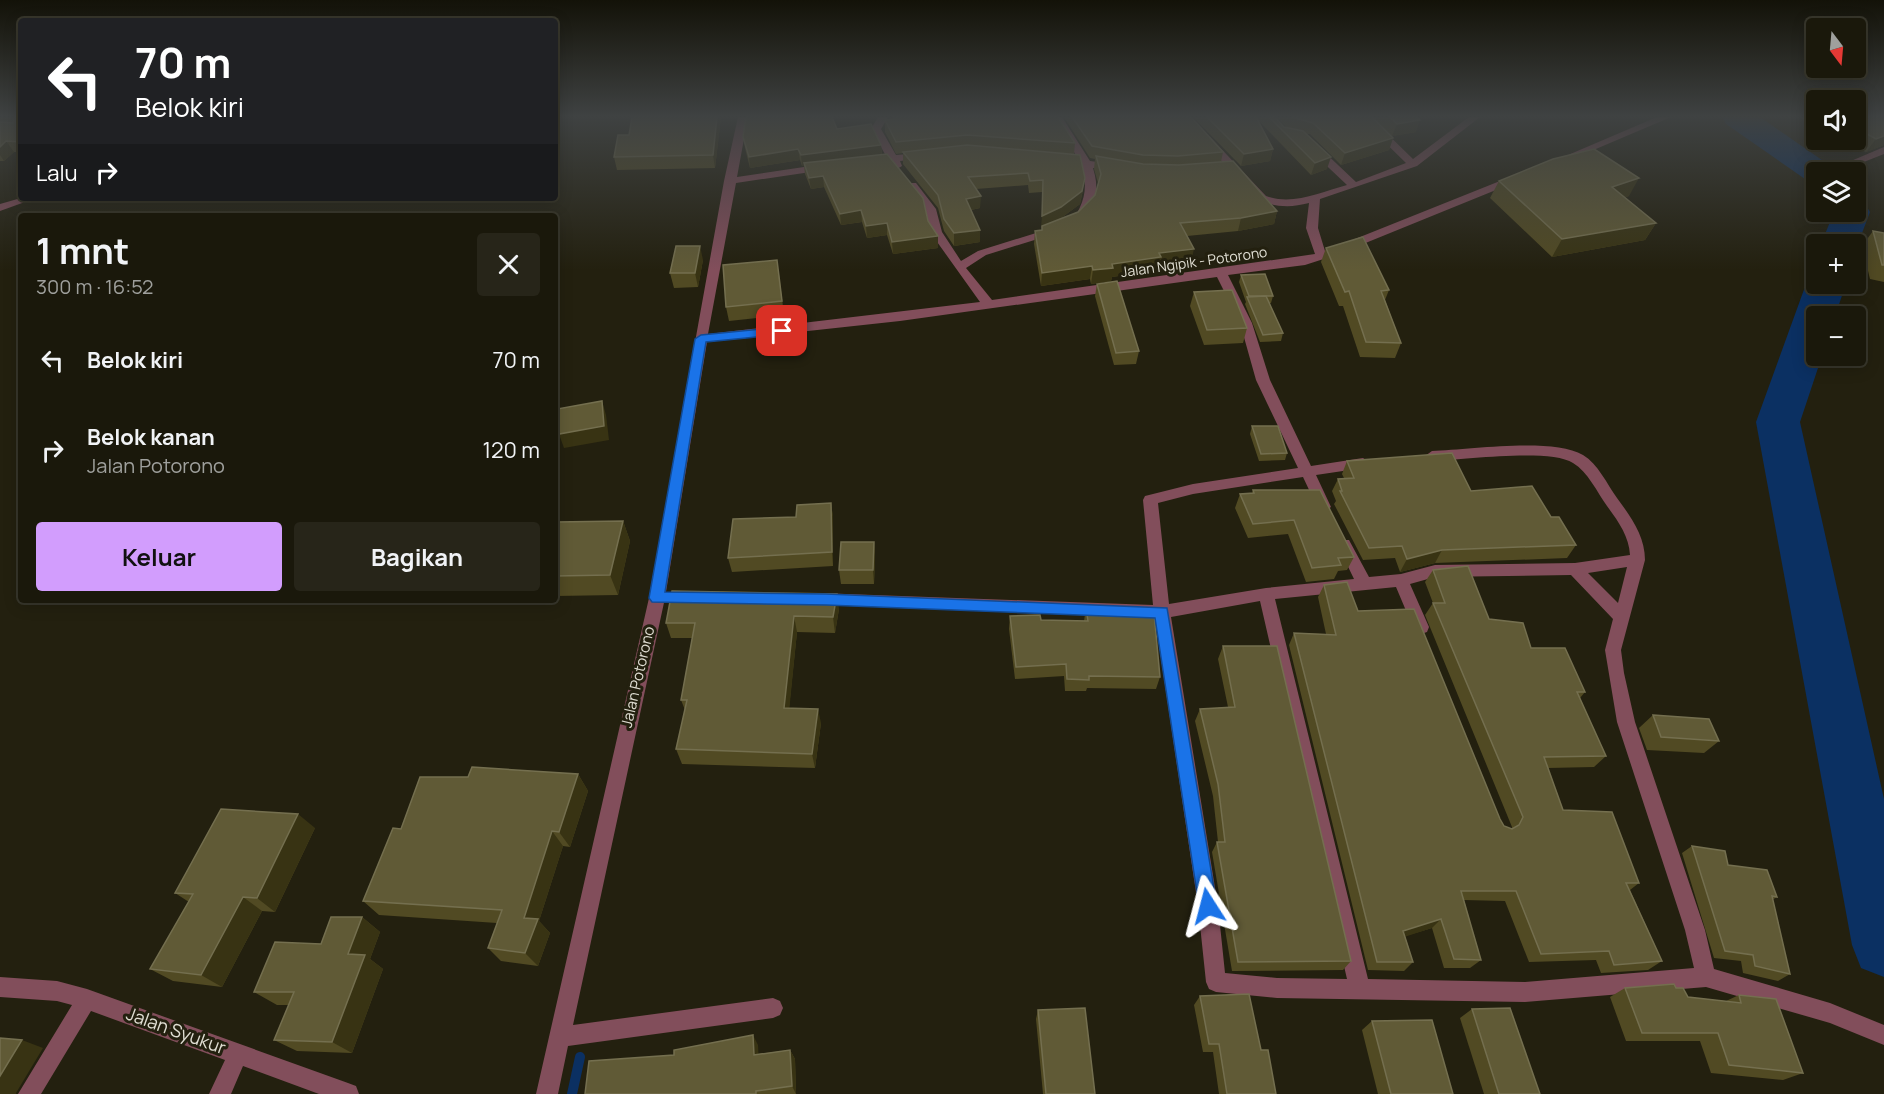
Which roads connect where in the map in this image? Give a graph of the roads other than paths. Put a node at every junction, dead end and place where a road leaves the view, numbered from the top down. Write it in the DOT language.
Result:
graph roads {
  1 [pos="732,168"];
  2 [pos="817,168"];
  3 [pos="898,168"];
  4 [pos="1087,168"];
  5 [pos="1119,168"];
  6 [pos="1236,168"];
  7 [pos="1336,168"];
  8 [pos="1402,168"];
  9 [pos="1130,170"];
  10 [pos="1214,170"];
  11 [pos="1529,173"];
  12 [pos="729,181"];
  13 [pos="1354,186"];
  14 [pos="1315,199"];
  15 [pos="22,201"];
  16 [pos="0,208"];
  17 [pos="1322,256"];
  18 [pos="959,267"];
  19 [pos="1222,274"];
  20 [pos="989,305"];
  21 [pos="701,339"];
  22 [pos="1418,457"];
  23 [pos="1386,461"];
  24 [pos="1306,472"];
  25 [pos="1637,560"];
  26 [pos="1575,569"];
  27 [pos="1401,580"];
  28 [pos="1364,583"];
  29 [pos="1266,594"];
  30 [pos="677,597"];
  31 [pos="657,598"];
  32 [pos="804,599"];
  33 [pos="1162,612"];
  34 [pos="1621,617"];
  35 [pos="1426,638"];
  36 [pos="1706,977"];
  37 [pos="0,987"];
  38 [pos="1360,990"];
  39 [pos="87,999"];
  40 [pos="773,1008"];
  41 [pos="1884,1035"];
  42 [pos="560,1037"];
  43 [pos="238,1054"];
  44 [pos="29,1094"];
  45 [pos="220,1094"];
  46 [pos="348,1094"];
  47 [pos="547,1094"];
  1 -- 12 [label="street, Jalan Potorono"];
  2 -- 12 [label="street"];
  3 -- 18 [label="street"];
  4 -- 18 [label="street"];
  5 -- 9 [label="street"];
  6 -- 10 [label="street"];
  6 -- 14 [label="street"];
  7 -- 13 [label="street"];
  8 -- 13 [label="street"];
  11 -- 17 [label="street, Jalan Ngipik - Potorono"];
  12 -- 21 [label="street, Jalan Potorono"];
  13 -- 14 [label="street"];
  14 -- 17 [label="street"];
  15 -- 16 [label="street"];
  17 -- 19 [label="street, Jalan Ngipik - Potorono"];
  18 -- 20 [label="street"];
  19 -- 20 [label="street, Jalan Ngipik - Potorono"];
  19 -- 24 [label="street"];
  20 -- 21 [label="street, Jalan Ngipik - Potorono"];
  21 -- 31 [label="street, Jalan Potorono"];
  22 -- 25 [label="street"];
  23 -- 24 [label="street"];
  24 -- 28 [label="street"];
  24 -- 33 [label="street"];
  25 -- 26 [label="street"];
  25 -- 34 [label="street"];
  26 -- 27 [label="street"];
  26 -- 34 [label="street"];
  27 -- 28 [label="street"];
  27 -- 35 [label="street"];
  28 -- 29 [label="street"];
  29 -- 33 [label="street"];
  29 -- 38 [label="street"];
  30 -- 31 [label="street"];
  31 -- 42 [label="street, Jalan Potorono"];
  32 -- 33 [label="street"];
  33 -- 38 [label="street"];
  34 -- 36 [label="street"];
  36 -- 38 [label="street"];
  36 -- 41 [label="street"];
  37 -- 39 [label="street, Jalan Syukur"];
  39 -- 43 [label="street, Jalan Syukur"];
  39 -- 44 [label="street"];
  40 -- 42 [label="street"];
  42 -- 47 [label="street, Jalan Potorono"];
  43 -- 45 [label="street"];
  43 -- 46 [label="street, Jalan Syukur"];
}
